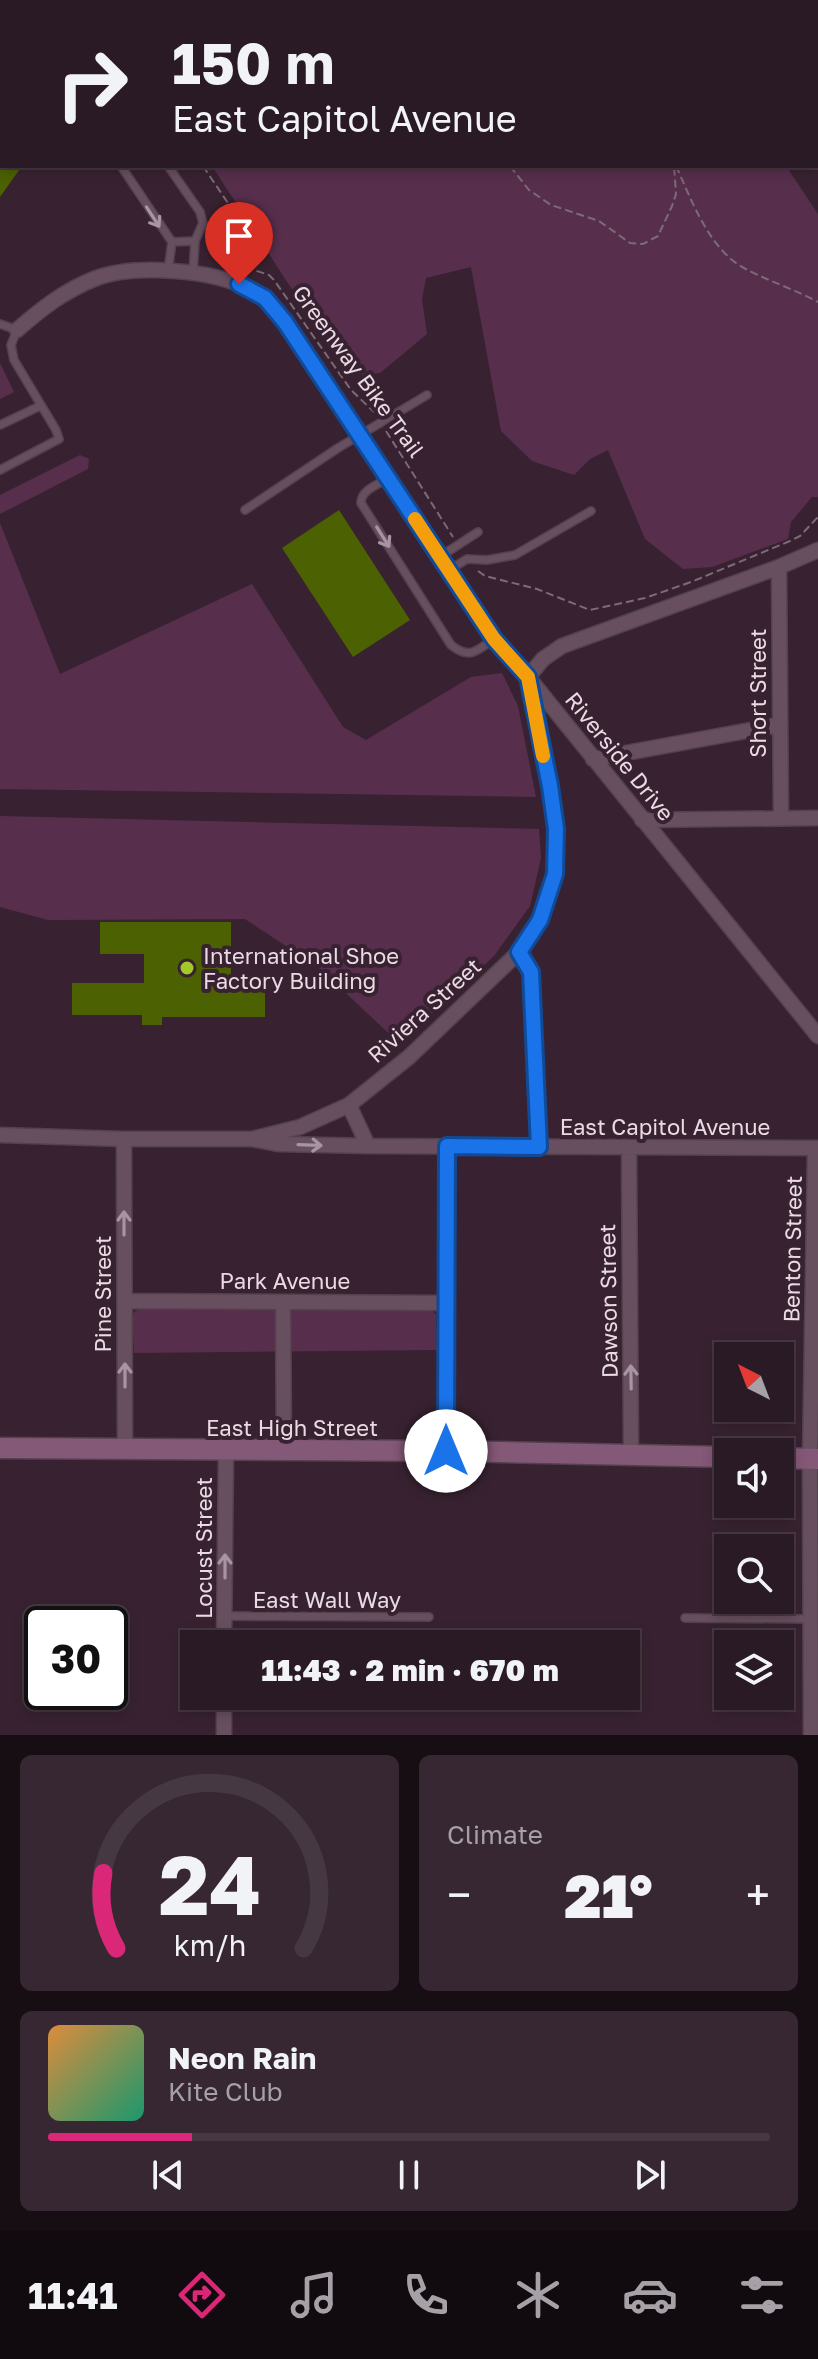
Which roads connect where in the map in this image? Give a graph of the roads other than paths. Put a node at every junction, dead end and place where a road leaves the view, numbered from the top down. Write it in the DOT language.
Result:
graph roads {
  1 [pos="122,168"];
  2 [pos="169,168"];
  3 [pos="195,241"];
  4 [pos="172,242"];
  5 [pos="168,271"];
  6 [pos="193,273"];
  7 [pos="0,324"];
  8 [pos="17,330"];
  9 [pos="427,395"];
  10 [pos="40,406"];
  11 [pos="0,425"];
  12 [pos="359,435"];
  13 [pos="0,470"];
  14 [pos="387,479"];
  15 [pos="245,510"];
  16 [pos="591,511"];
  17 [pos="478,532"];
  18 [pos="818,550"];
  19 [pos="441,556"];
  20 [pos="779,567"];
  21 [pos="449,570"];
  22 [pos="494,639"];
  23 [pos="528,677"];
  24 [pos="778,725"];
  25 [pos="593,759"];
  26 [pos="781,818"];
  27 [pos="818,818"];
  28 [pos="642,820"];
  29 [pos="519,952"];
  30 [pos="818,1036"];
  31 [pos="349,1105"];
  32 [pos="0,1135"];
  33 [pos="124,1139"];
  34 [pos="252,1139"];
  35 [pos="368,1146"];
  36 [pos="447,1146"];
  37 [pos="539,1147"];
  38 [pos="629,1148"];
  39 [pos="817,1148"];
  40 [pos="125,1301"];
  41 [pos="283,1302"];
  42 [pos="446,1303"];
  43 [pos="0,1448"];
  44 [pos="125,1449"];
  45 [pos="284,1451"];
  46 [pos="446,1451"];
  47 [pos="226,1452"];
  48 [pos="631,1455"];
  49 [pos="714,1457"];
  50 [pos="794,1458"];
  51 [pos="814,1459"];
  52 [pos="224,1616"];
  53 [pos="429,1617"];
  54 [pos="685,1618"];
  55 [pos="810,1619"];
  56 [pos="224,1630"];
  57 [pos="224,1710"];
  58 [pos="224,1735"];
  59 [pos="811,1735"];
  1 -- 4 [label="lane, one-way"];
  2 -- 3 [label="lane"];
  3 -- 4 [label="lane"];
  3 -- 6 [label="lane"];
  4 -- 5 [label="lane"];
  5 -- 6 [label="street"];
  5 -- 8 [label="street"];
  6 -- 12 [label="street"];
  7 -- 8 [label="lane"];
  8 -- 10 [label="lane"];
  9 -- 12 [label="lane"];
  10 -- 11 [label="lane"];
  10 -- 13 [label="lane"];
  12 -- 14 [label="street"];
  12 -- 15 [label="lane"];
  14 -- 19 [label="street"];
  14 -- 22 [label="lane, one-way"];
  16 -- 21 [label="lane"];
  17 -- 19 [label="lane"];
  18 -- 20 [label="street"];
  19 -- 21 [label="street"];
  20 -- 23 [label="street"];
  20 -- 24 [label="street, Short Street"];
  21 -- 22 [label="street"];
  22 -- 23 [label="street"];
  23 -- 25 [label="street, Riverside Drive"];
  23 -- 29 [label="street, Riviera Street"];
  24 -- 25 [label="street"];
  24 -- 26 [label="street, Short Street"];
  25 -- 28 [label="street, Riverside Drive"];
  26 -- 27 [label="street"];
  26 -- 28 [label="street"];
  28 -- 30 [label="street, Riverside Drive"];
  29 -- 31 [label="street, Riviera Street"];
  29 -- 37 [label="street"];
  31 -- 34 [label="street, East Capitol Avenue"];
  31 -- 35 [label="street"];
  32 -- 33 [label="street, East Capitol Avenue"];
  33 -- 34 [label="street, East Capitol Avenue"];
  40 -- 33 [label="street, Pine Street, one-way"];
  34 -- 35 [label="street, East Capitol Avenue, one-way"];
  35 -- 36 [label="street, East Capitol Avenue"];
  36 -- 37 [label="street, East Capitol Avenue"];
  36 -- 42 [label="street"];
  37 -- 38 [label="street, East Capitol Avenue"];
  38 -- 39 [label="street, East Capitol Avenue"];
  48 -- 38 [label="street, Dawson Street, one-way"];
  39 -- 51 [label="street, Benton Street"];
  40 -- 41 [label="street, Park Avenue"];
  44 -- 40 [label="street, Pine Street, one-way"];
  41 -- 42 [label="street, Park Avenue"];
  41 -- 45 [label="street"];
  42 -- 46 [label="street"];
  43 -- 44 [label="main road, East High Street"];
  44 -- 47 [label="main road, East High Street"];
  45 -- 46 [label="main road, East High Street"];
  45 -- 47 [label="main road, East High Street"];
  46 -- 48 [label="main road, East High Street"];
  52 -- 47 [label="street, Locust Street, one-way"];
  48 -- 49 [label="main road, East High Street"];
  50 -- 51 [label="main road"];
  51 -- 55 [label="street, Benton Street"];
  52 -- 53 [label="lane, East Wall Way"];
  52 -- 56 [label="street, Locust Street"];
  54 -- 55 [label="lane"];
  55 -- 59 [label="street, Benton Street"];
  57 -- 58 [label="street"];
}
